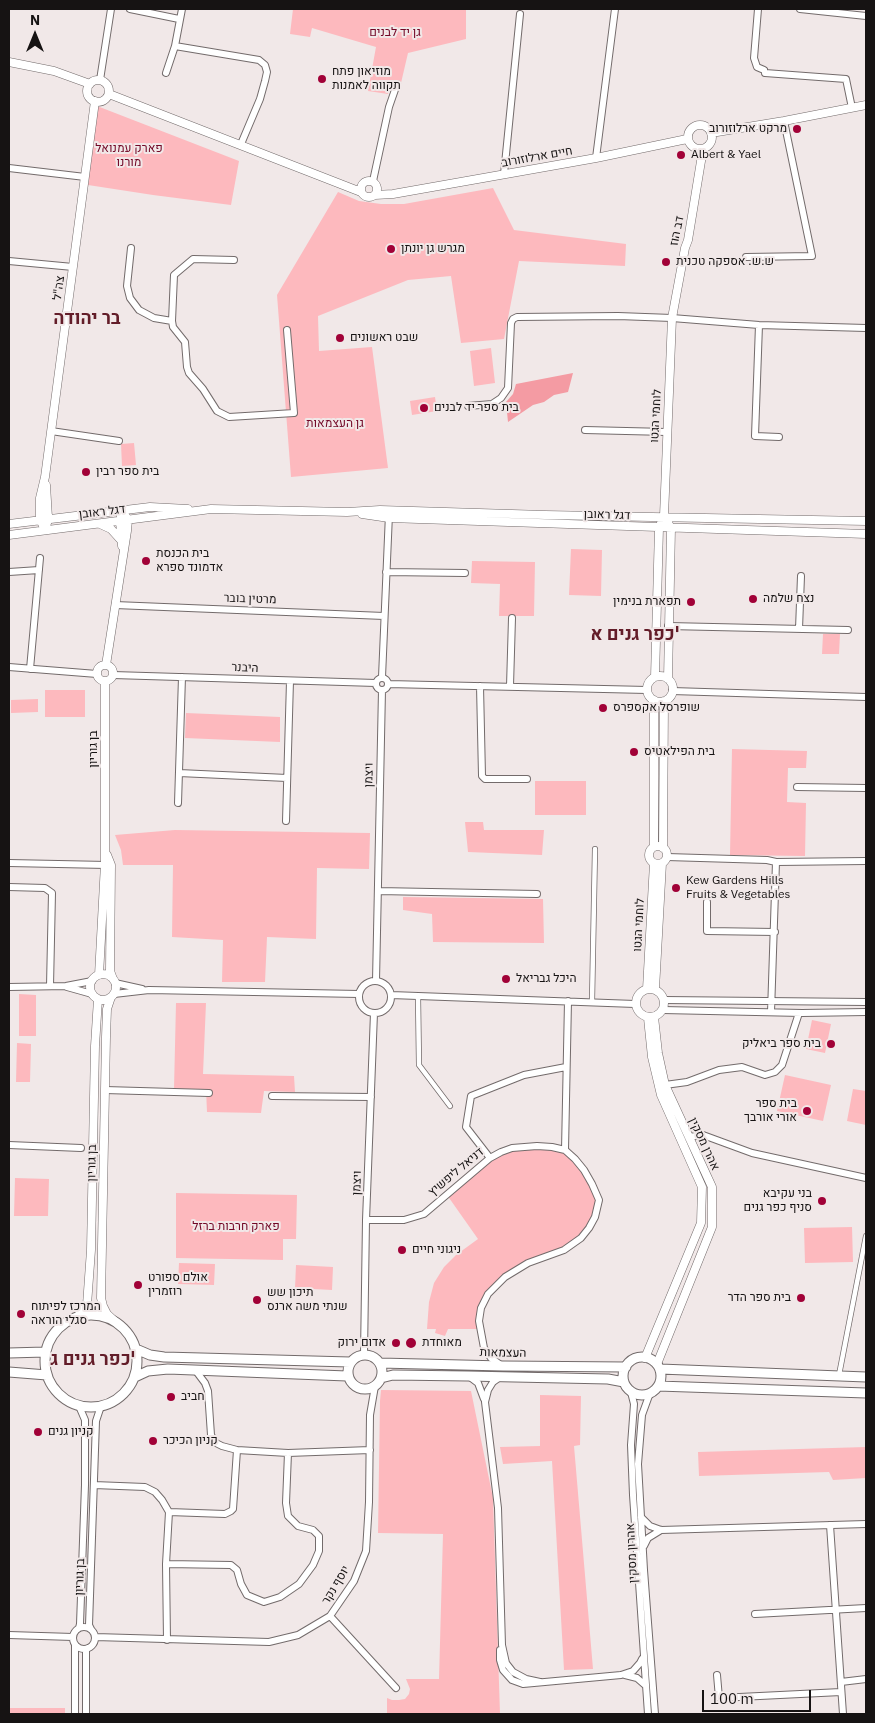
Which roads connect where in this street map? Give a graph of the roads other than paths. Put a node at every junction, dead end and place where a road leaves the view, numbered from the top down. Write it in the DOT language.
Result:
graph roads {
  1 [pos="111,9"];
  2 [pos="130,9"];
  3 [pos="182,9"];
  4 [pos="615,9"];
  5 [pos="758,9"];
  6 [pos="800,9"];
  7 [pos="520,14"];
  8 [pos="866,16"];
  9 [pos="179,19"];
  10 [pos="175,46"];
  11 [pos="9,62"];
  12 [pos="166,73"];
  13 [pos="100,80"];
  14 [pos="90,84"];
  15 [pos="397,84"];
  16 [pos="109,94"];
  17 [pos="95,102"];
  18 [pos="866,105"];
  19 [pos="852,108"];
  20 [pos="784,121"];
  21 [pos="712,133"];
  22 [pos="687,139"];
  23 [pos="241,144"];
  24 [pos="703,149"];
  25 [pos="596,158"];
  26 [pos="9,168"];
  27 [pos="504,174"];
  28 [pos="85,177"];
  29 [pos="362,188"];
  30 [pos="375,188"];
  31 [pos="131,248"];
  32 [pos="746,257"];
  33 [pos="234,260"];
  34 [pos="9,261"];
  35 [pos="73,267"];
  36 [pos="672,318"];
  37 [pos="172,321"];
  38 [pos="759,326"];
  39 [pos="866,328"];
  40 [pos="288,330"];
  41 [pos="468,406"];
  42 [pos="585,430"];
  43 [pos="51,431"];
  44 [pos="667,432"];
  45 [pos="779,437"];
  46 [pos="119,441"];
  47 [pos="123,509"];
  48 [pos="198,510"];
  49 [pos="389,514"];
  50 [pos="664,516"];
  51 [pos="44,519"];
  52 [pos="124,520"];
  53 [pos="866,521"];
  54 [pos="98,523"];
  55 [pos="9,524"];
  56 [pos="659,528"];
  57 [pos="671,528"];
  58 [pos="45,530"];
  59 [pos="866,534"];
  60 [pos="9,535"];
  61 [pos="121,540"];
  62 [pos="123,554"];
  63 [pos="40,558"];
  64 [pos="39,570"];
  65 [pos="9,572"];
  66 [pos="386,572"];
  67 [pos="465,573"];
  68 [pos="801,576"];
  69 [pos="115,605"];
  70 [pos="384,616"];
  71 [pos="512,618"];
  72 [pos="668,626"];
  73 [pos="799,629"];
  74 [pos="848,630"];
  75 [pos="106,665"];
  76 [pos="9,668"];
  77 [pos="30,669"];
  78 [pos="97,674"];
  79 [pos="113,675"];
  80 [pos="182,677"];
  81 [pos="382,678"];
  82 [pos="655,678"];
  83 [pos="668,679"];
  84 [pos="105,681"];
  85 [pos="290,682"];
  86 [pos="376,683"];
  87 [pos="388,684"];
  88 [pos="480,686"];
  89 [pos="510,686"];
  90 [pos="382,690"];
  91 [pos="647,690"];
  92 [pos="672,691"];
  93 [pos="866,696"];
  94 [pos="654,700"];
  95 [pos="664,701"];
  96 [pos="179,773"];
  97 [pos="287,778"];
  98 [pos="527,780"];
  99 [pos="797,787"];
  100 [pos="866,788"];
  101 [pos="178,803"];
  102 [pos="286,821"];
  103 [pos="654,847"];
  104 [pos="663,848"];
  105 [pos="595,849"];
  106 [pos="661,861"];
  107 [pos="866,861"];
  108 [pos="776,862"];
  109 [pos="9,863"];
  110 [pos="108,865"];
  111 [pos="9,887"];
  112 [pos="378,891"];
  113 [pos="537,894"];
  114 [pos="707,902"];
  115 [pos="775,932"];
  116 [pos="99,975"];
  117 [pos="376,980"];
  118 [pos="92,981"];
  119 [pos="114,981"];
  120 [pos="50,986"];
  121 [pos="66,986"];
  122 [pos="9,987"];
  123 [pos="647,989"];
  124 [pos="655,989"];
  125 [pos="148,990"];
  126 [pos="359,994"];
  127 [pos="113,995"];
  128 [pos="391,995"];
  129 [pos="418,996"];
  130 [pos="95,997"];
  131 [pos="664,1000"];
  132 [pos="568,1001"];
  133 [pos="592,1002"];
  134 [pos="772,1002"];
  135 [pos="866,1002"];
  136 [pos="635,1004"];
  137 [pos="663,1010"];
  138 [pos="771,1012"];
  139 [pos="866,1012"];
  140 [pos="374,1013"];
  141 [pos="799,1013"];
  142 [pos="651,1017"];
  143 [pos="566,1067"];
  144 [pos="665,1085"];
  145 [pos="105,1090"];
  146 [pos="209,1093"];
  147 [pos="272,1096"];
  148 [pos="371,1097"];
  149 [pos="450,1106"];
  150 [pos="688,1137"];
  151 [pos="9,1145"];
  152 [pos="81,1148"];
  153 [pos="565,1150"];
  154 [pos="490,1158"];
  155 [pos="866,1178"];
  156 [pos="366,1220"];
  157 [pos="866,1236"];
  158 [pos="78,1317"];
  159 [pos="118,1324"];
  160 [pos="136,1349"];
  161 [pos="45,1352"];
  162 [pos="9,1353"];
  163 [pos="364,1354"];
  164 [pos="645,1358"];
  165 [pos="350,1362"];
  166 [pos="380,1363"];
  167 [pos="503,1366"];
  168 [pos="658,1366"];
  169 [pos="626,1367"];
  170 [pos="196,1371"];
  171 [pos="9,1372"];
  172 [pos="47,1375"];
  173 [pos="839,1375"];
  174 [pos="348,1376"];
  175 [pos="468,1376"];
  176 [pos="135,1377"];
  177 [pos="500,1377"];
  178 [pos="866,1377"];
  179 [pos="378,1382"];
  180 [pos="624,1382"];
  181 [pos="658,1386"];
  182 [pos="631,1392"];
  183 [pos="650,1393"];
  184 [pos="866,1393"];
  185 [pos="79,1406"];
  186 [pos="101,1406"];
  187 [pos="486,1408"];
  188 [pos="237,1450"];
  189 [pos="370,1450"];
  190 [pos="288,1453"];
  191 [pos="94,1485"];
  192 [pos="169,1512"];
  193 [pos="641,1516"];
  194 [pos="866,1524"];
  195 [pos="830,1525"];
  196 [pos="661,1530"];
  197 [pos="643,1549"];
  198 [pos="166,1564"];
  199 [pos="866,1608"];
  200 [pos="837,1610"];
  201 [pos="755,1614"];
  202 [pos="330,1616"];
  203 [pos="79,1628"];
  204 [pos="91,1630"];
  205 [pos="9,1635"];
  206 [pos="72,1637"];
  207 [pos="95,1637"];
  208 [pos="166,1640"];
  209 [pos="75,1645"];
  210 [pos="88,1648"];
  211 [pos="643,1656"];
  212 [pos="621,1675"];
  213 [pos="717,1675"];
  214 [pos="866,1678"];
  215 [pos="841,1682"];
  216 [pos="645,1686"];
  217 [pos="396,1688"];
  218 [pos="841,1692"];
  219 [pos="76,1714"];
  220 [pos="86,1714"];
  221 [pos="648,1714"];
  222 [pos="655,1714"];
  223 [pos="843,1714"];
  1 -- 13 [label="street"];
  2 -- 9 [label="street"];
  3 -- 9 [label="street"];
  4 -- 25 [label="street"];
  5 -- 19 [label="street"];
  6 -- 8 [label="street"];
  7 -- 27 [label="street"];
  9 -- 10 [label="street"];
  10 -- 12 [label="street"];
  10 -- 23 [label="street"];
  11 -- 14 [label="street"];
  13 -- 14 [label="street"];
  13 -- 16 [label="street"];
  14 -- 17 [label="street"];
  15 -- 30 [label="street"];
  16 -- 17 [label="street"];
  16 -- 23 [label="street"];
  17 -- 28 [label="street, צה\"ל"];
  18 -- 19 [label="street"];
  19 -- 20 [label="street"];
  20 -- 21 [label="street"];
  20 -- 32 [label="street"];
  21 -- 22 [label="street"];
  21 -- 24 [label="street"];
  22 -- 24 [label="street"];
  22 -- 25 [label="street, חיים ארלוזורוב"];
  23 -- 29 [label="street"];
  24 -- 36 [label="street, דב הוז"];
  25 -- 27 [label="street, חיים ארלוזורוב"];
  26 -- 28 [label="street"];
  27 -- 30 [label="street, חיים ארלוזורוב"];
  28 -- 35 [label="street, צה\"ל"];
  29 -- 30 [label="street"];
  29 -- 30 [label="street"];
  31 -- 37 [label="street"];
  33 -- 37 [label="street"];
  34 -- 35 [label="street"];
  35 -- 43 [label="street, צה\"ל"];
  36 -- 38 [label="street"];
  36 -- 41 [label="street"];
  36 -- 44 [label="street, לוחמי הגטו"];
  37 -- 40 [label="street"];
  38 -- 39 [label="street"];
  38 -- 45 [label="street"];
  42 -- 44 [label="street"];
  43 -- 46 [label="street"];
  43 -- 51 [label="street, צה\"ל"];
  44 -- 50 [label="street, לוחמי הגטו"];
  47 -- 48 [label="street, דגל ראובן"];
  47 -- 51 [label="street, דגל ראובן"];
  47 -- 52 [label="street"];
  48 -- 49 [label="street, דגל ראובן"];
  48 -- 52 [label="street, דגל ראובן"];
  49 -- 50 [label="street, דגל ראובן"];
  49 -- 56 [label="street, דגל ראובן"];
  49 -- 66 [label="street"];
  50 -- 53 [label="street, דגל ראובן"];
  50 -- 56 [label="street, לוחמי הגטו"];
  50 -- 57 [label="street"];
  51 -- 55 [label="street, דגל ראובן"];
  51 -- 58 [label="street, צה\"ל"];
  52 -- 54 [label="street, דגל ראובן"];
  52 -- 61 [label="street"];
  52 -- 62 [label="street"];
  54 -- 58 [label="street, דגל ראובן"];
  54 -- 61 [label="street"];
  56 -- 57 [label="street, דגל ראובן"];
  56 -- 82 [label="street, לוחמי הגטו"];
  57 -- 59 [label="street, דגל ראובן"];
  57 -- 72 [label="street"];
  58 -- 60 [label="street, דגל ראובן"];
  61 -- 62 [label="street"];
  62 -- 69 [label="street"];
  63 -- 64 [label="street"];
  64 -- 65 [label="street"];
  64 -- 77 [label="street"];
  66 -- 67 [label="street"];
  66 -- 70 [label="street"];
  68 -- 73 [label="street"];
  69 -- 70 [label="street, מרטין בובר"];
  69 -- 75 [label="street"];
  70 -- 81 [label="street"];
  71 -- 89 [label="street"];
  72 -- 73 [label="street"];
  72 -- 83 [label="street"];
  73 -- 74 [label="street"];
  75 -- 78 [label="street"];
  75 -- 79 [label="street"];
  76 -- 77 [label="street"];
  77 -- 78 [label="street"];
  78 -- 84 [label="street"];
  79 -- 80 [label="street, היבנר"];
  79 -- 84 [label="street"];
  80 -- 85 [label="street, היבנר"];
  80 -- 96 [label="street"];
  81 -- 86 [label="street"];
  81 -- 87 [label="street"];
  82 -- 83 [label="street"];
  82 -- 91 [label="street"];
  83 -- 92 [label="street"];
  84 -- 110 [label="street, בן גוריון"];
  85 -- 86 [label="street, היבנר"];
  85 -- 97 [label="street"];
  86 -- 90 [label="street"];
  87 -- 88 [label="street"];
  87 -- 90 [label="street"];
  88 -- 89 [label="street"];
  88 -- 98 [label="street"];
  89 -- 91 [label="street"];
  90 -- 112 [label="street, ויצמן"];
  91 -- 94 [label="street"];
  92 -- 93 [label="street"];
  92 -- 95 [label="street"];
  94 -- 95 [label="street"];
  94 -- 103 [label="street, לוחמי הגטו"];
  95 -- 104 [label="street, לוחמי הגטו"];
  96 -- 97 [label="street"];
  96 -- 101 [label="street"];
  97 -- 102 [label="street"];
  99 -- 100 [label="street"];
  103 -- 104 [label="street"];
  103 -- 106 [label="street, לוחמי הגטו"];
  104 -- 106 [label="street, לוחמי הגטו"];
  105 -- 133 [label="street"];
  106 -- 108 [label="street"];
  106 -- 123 [label="street, לוחמי הגטו"];
  106 -- 124 [label="street, לוחמי הגטו"];
  107 -- 108 [label="street"];
  108 -- 115 [label="street"];
  109 -- 110 [label="street"];
  110 -- 116 [label="street, בן גוריון"];
  110 -- 119 [label="street, בן גוריון"];
  111 -- 120 [label="street"];
  112 -- 113 [label="street"];
  112 -- 117 [label="street, ויצמן"];
  114 -- 115 [label="street"];
  115 -- 134 [label="street"];
  116 -- 118 [label="street"];
  116 -- 119 [label="street"];
  117 -- 126 [label="street"];
  117 -- 128 [label="street"];
  118 -- 121 [label="street"];
  118 -- 130 [label="street"];
  119 -- 125 [label="street"];
  119 -- 127 [label="street"];
  120 -- 121 [label="street"];
  120 -- 122 [label="street"];
  121 -- 130 [label="street"];
  123 -- 124 [label="street"];
  123 -- 136 [label="street"];
  124 -- 131 [label="street"];
  125 -- 126 [label="street"];
  125 -- 127 [label="street"];
  126 -- 140 [label="street"];
  127 -- 130 [label="street"];
  127 -- 145 [label="street, בן גוריון"];
  128 -- 129 [label="street"];
  128 -- 140 [label="street"];
  129 -- 132 [label="street"];
  129 -- 149 [label="street"];
  130 -- 158 [label="street, בן גוריון"];
  131 -- 134 [label="street"];
  131 -- 137 [label="street"];
  132 -- 133 [label="street"];
  132 -- 143 [label="street"];
  133 -- 136 [label="street"];
  134 -- 135 [label="street"];
  134 -- 138 [label="street"];
  136 -- 142 [label="street"];
  137 -- 138 [label="street"];
  137 -- 142 [label="street"];
  138 -- 141 [label="street"];
  139 -- 141 [label="street"];
  140 -- 148 [label="street, ויצמן"];
  141 -- 144 [label="street"];
  142 -- 144 [label="street, אהרן מסקין"];
  142 -- 164 [label="street, אהרן מסקין"];
  143 -- 153 [label="street"];
  143 -- 154 [label="street"];
  144 -- 150 [label="street, אהרן מסקין"];
  145 -- 146 [label="street"];
  145 -- 159 [label="street, בן גוריון"];
  147 -- 148 [label="street"];
  148 -- 156 [label="street, ויצמן"];
  150 -- 155 [label="street"];
  150 -- 168 [label="street, אהרן מסקין"];
  151 -- 152 [label="street"];
  153 -- 154 [label="street, דניאל ליפשיץ"];
  153 -- 167 [label="street"];
  154 -- 156 [label="street, דניאל ליפשיץ"];
  156 -- 163 [label="street, ויצמן"];
  157 -- 173 [label="street"];
  158 -- 159 [label="main road"];
  158 -- 161 [label="main road"];
  159 -- 160 [label="main road"];
  160 -- 165 [label="main road"];
  160 -- 176 [label="main road"];
  161 -- 162 [label="main road"];
  161 -- 172 [label="main road"];
  163 -- 165 [label="main road"];
  163 -- 166 [label="main road"];
  164 -- 168 [label="main road"];
  164 -- 169 [label="main road"];
  165 -- 174 [label="main road"];
  166 -- 167 [label="main road, העצמאות"];
  166 -- 179 [label="main road"];
  167 -- 169 [label="main road, העצמאות"];
  168 -- 173 [label="main road"];
  168 -- 181 [label="main road"];
  169 -- 180 [label="main road"];
  170 -- 174 [label="main road"];
  170 -- 176 [label="main road"];
  170 -- 188 [label="street"];
  171 -- 172 [label="main road"];
  172 -- 185 [label="main road"];
  173 -- 178 [label="main road"];
  174 -- 179 [label="main road"];
  175 -- 177 [label="main road, העצמאות"];
  175 -- 179 [label="main road, העצמאות"];
  175 -- 187 [label="street"];
  176 -- 186 [label="main road"];
  177 -- 180 [label="main road, העצמאות"];
  177 -- 187 [label="street"];
  179 -- 189 [label="street, יוסף נקר"];
  180 -- 182 [label="main road"];
  181 -- 183 [label="main road"];
  181 -- 184 [label="main road"];
  182 -- 183 [label="main road"];
  182 -- 211 [label="street, אהרון מסקין"];
  183 -- 193 [label="street, אהרון מסקין"];
  185 -- 186 [label="main road"];
  185 -- 203 [label="street, בן גוריון"];
  186 -- 191 [label="street, בן גוריון"];
  187 -- 212 [label="street"];
  188 -- 190 [label="street"];
  188 -- 192 [label="street"];
  189 -- 190 [label="street"];
  189 -- 202 [label="street, יוסף נקר"];
  190 -- 198 [label="street"];
  191 -- 192 [label="street"];
  191 -- 204 [label="street, בן גוריון"];
  192 -- 198 [label="street"];
  193 -- 196 [label="street"];
  193 -- 197 [label="street, אהרון מסקין"];
  194 -- 195 [label="street"];
  195 -- 196 [label="street"];
  195 -- 200 [label="street"];
  196 -- 197 [label="street"];
  197 -- 222 [label="street, אהרון מסקין"];
  198 -- 208 [label="street"];
  199 -- 200 [label="street"];
  200 -- 201 [label="street"];
  200 -- 215 [label="street"];
  202 -- 208 [label="street, יוסף נקר"];
  202 -- 217 [label="street"];
  203 -- 204 [label="street"];
  203 -- 206 [label="street"];
  204 -- 207 [label="street"];
  205 -- 206 [label="street"];
  206 -- 209 [label="street"];
  207 -- 208 [label="street, יוסף נקר"];
  207 -- 210 [label="street"];
  209 -- 210 [label="street"];
  209 -- 219 [label="street"];
  210 -- 220 [label="street"];
  211 -- 212 [label="street"];
  211 -- 216 [label="street, אהרון מסקין"];
  212 -- 216 [label="street"];
  213 -- 218 [label="street"];
  214 -- 215 [label="street"];
  215 -- 218 [label="street"];
  216 -- 221 [label="street, אהרון מסקין"];
  218 -- 223 [label="street"];
}
